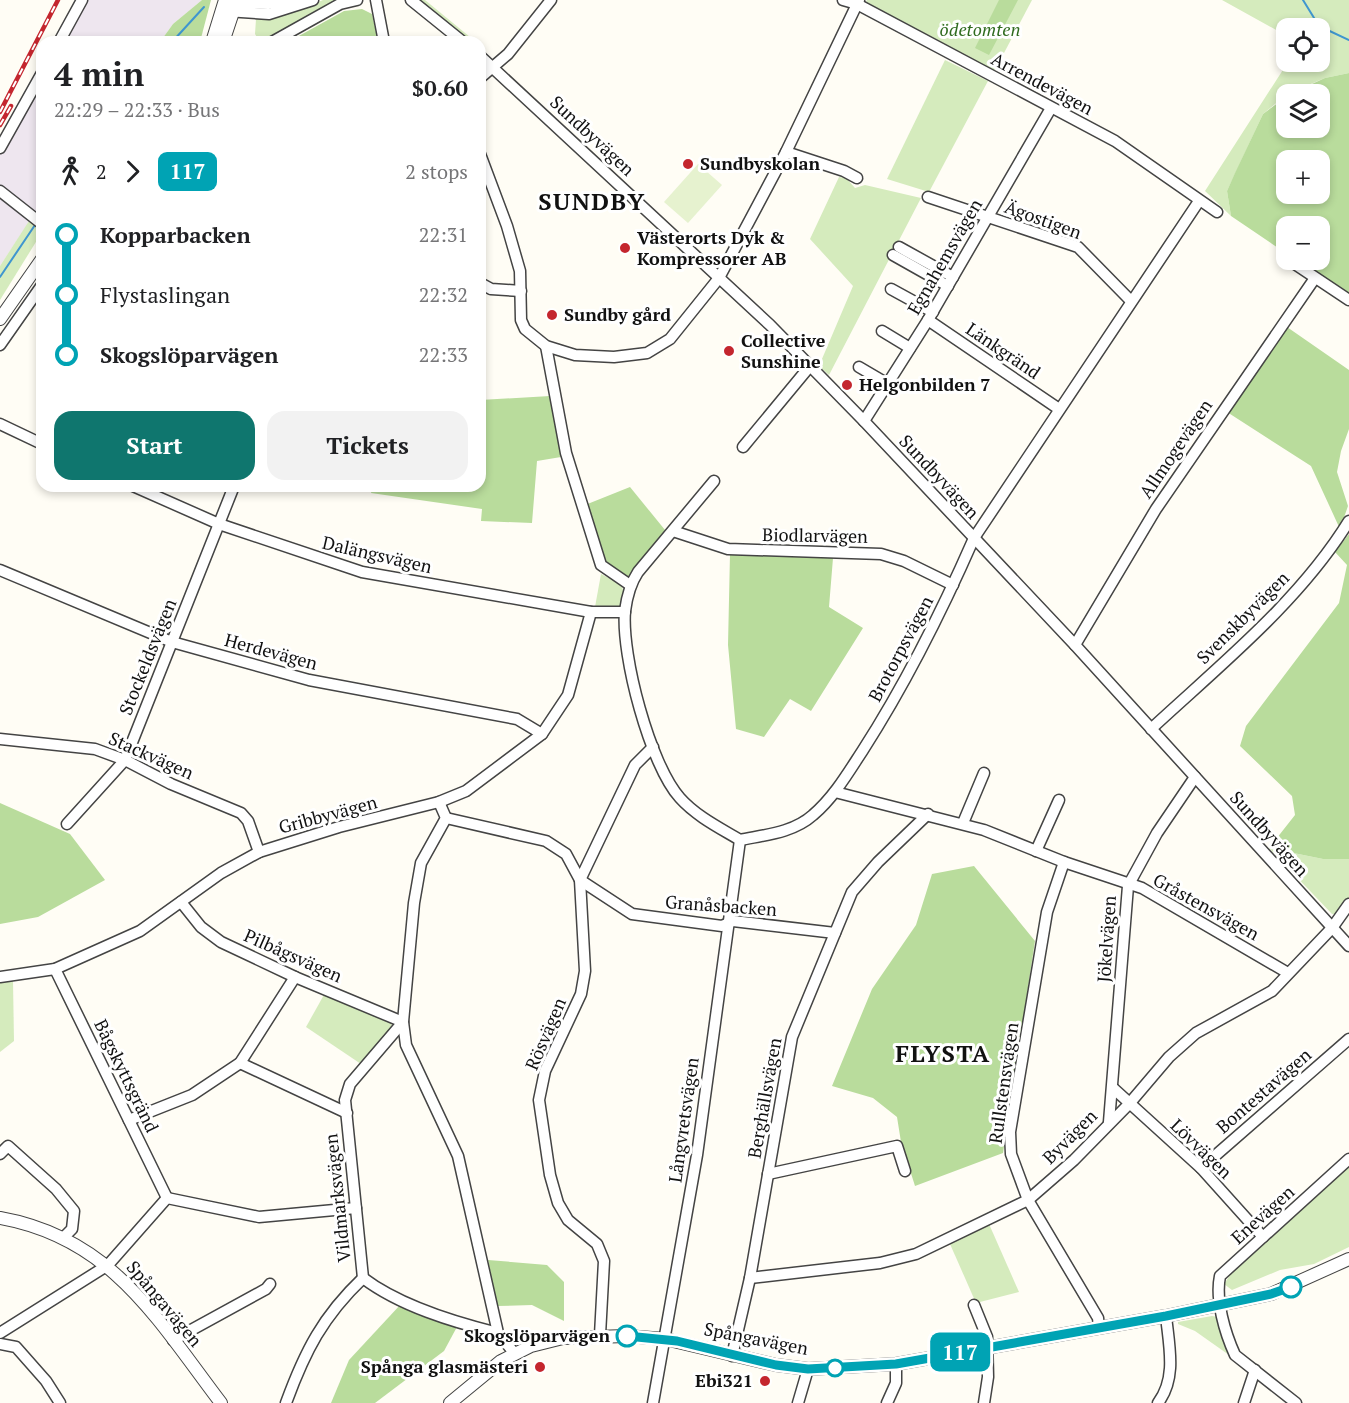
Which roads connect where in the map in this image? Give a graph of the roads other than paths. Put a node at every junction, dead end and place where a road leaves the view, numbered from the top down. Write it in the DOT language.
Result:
graph roads {
  1 [pos="82,0"];
  2 [pos="296,0"];
  3 [pos="314,0"];
  4 [pos="357,0"];
  5 [pos="376,0"];
  6 [pos="411,0"];
  7 [pos="551,0"];
  8 [pos="843,0"];
  9 [pos="858,2"];
  10 [pos="230,5"];
  11 [pos="62,36"];
  12 [pos="215,36"];
  13 [pos="224,36"];
  14 [pos="283,36"];
  15 [pos="383,36"];
  16 [pos="456,36"];
  17 [pos="486,61"];
  18 [pos="491,66"];
  19 [pos="486,71"];
  20 [pos="36,84"];
  21 [pos="1052,108"];
  22 [pos="0,148"];
  23 [pos="786,152"];
  24 [pos="486,170"];
  25 [pos="857,178"];
  26 [pos="0,191"];
  27 [pos="928,197"];
  28 [pos="1198,201"];
  29 [pos="1217,212"];
  30 [pos="988,217"];
  31 [pos="36,219"];
  32 [pos="896,251"];
  33 [pos="36,268"];
  34 [pos="1304,270"];
  35 [pos="719,278"];
  36 [pos="1315,278"];
  37 [pos="950,282"];
  38 [pos="486,286"];
  39 [pos="891,289"];
  40 [pos="521,291"];
  41 [pos="36,294"];
  42 [pos="1130,300"];
  43 [pos="1349,300"];
  44 [pos="931,316"];
  45 [pos="0,319"];
  46 [pos="882,331"];
  47 [pos="0,345"];
  48 [pos="546,346"];
  49 [pos="910,348"];
  50 [pos="810,366"];
  51 [pos="859,367"];
  52 [pos="888,384"];
  53 [pos="1059,409"];
  54 [pos="864,422"];
  55 [pos="0,424"];
  56 [pos="36,441"];
  57 [pos="743,447"];
  58 [pos="714,481"];
  59 [pos="147,492"];
  60 [pos="232,492"];
  61 [pos="1349,521"];
  62 [pos="219,524"];
  63 [pos="673,531"];
  64 [pos="974,538"];
  65 [pos="0,570"];
  66 [pos="630,585"];
  67 [pos="953,585"];
  68 [pos="591,612"];
  69 [pos="625,612"];
  70 [pos="172,642"];
  71 [pos="1076,645"];
  72 [pos="1151,729"];
  73 [pos="542,734"];
  74 [pos="0,739"];
  75 [pos="653,747"];
  76 [pos="125,759"];
  77 [pos="984,773"];
  78 [pos="1195,777"];
  79 [pos="835,792"];
  80 [pos="1059,800"];
  81 [pos="439,802"];
  82 [pos="928,814"];
  83 [pos="446,818"];
  84 [pos="67,824"];
  85 [pos="963,824"];
  86 [pos="740,840"];
  87 [pos="1036,851"];
  88 [pos="259,852"];
  89 [pos="1064,862"];
  90 [pos="579,880"];
  91 [pos="1128,885"];
  92 [pos="181,902"];
  93 [pos="1349,904"];
  94 [pos="728,923"];
  95 [pos="1332,928"];
  96 [pos="835,933"];
  97 [pos="1349,946"];
  98 [pos="55,969"];
  99 [pos="1288,974"];
  100 [pos="0,977"];
  101 [pos="295,977"];
  102 [pos="404,1022"];
  103 [pos="1349,1039"];
  104 [pos="240,1063"];
  105 [pos="1113,1088"];
  106 [pos="1129,1104"];
  107 [pos="347,1113"];
  108 [pos="129,1120"];
  109 [pos="1109,1122"];
  110 [pos="0,1137"];
  111 [pos="4,1150"];
  112 [pos="1349,1160"];
  113 [pos="1201,1168"];
  114 [pos="905,1171"];
  115 [pos="768,1174"];
  116 [pos="167,1198"];
  117 [pos="1028,1200"];
  118 [pos="356,1208"];
  119 [pos="0,1218"];
  120 [pos="64,1237"];
  121 [pos="1263,1237"];
  122 [pos="1349,1259"];
  123 [pos="108,1265"];
  124 [pos="363,1278"];
  125 [pos="750,1278"];
  126 [pos="270,1284"];
  127 [pos="1221,1304"];
  128 [pos="974,1305"];
  129 [pos="1166,1316"];
  130 [pos="1099,1327"];
  131 [pos="0,1333"];
  132 [pos="498,1333"];
  133 [pos="600,1335"];
  134 [pos="665,1339"];
  135 [pos="173,1340"];
  136 [pos="0,1344"];
  137 [pos="987,1347"];
  138 [pos="515,1354"];
  139 [pos="732,1356"];
  140 [pos="896,1364"];
  141 [pos="808,1369"];
  142 [pos="1255,1370"];
  143 [pos="60,1403"];
  144 [pos="221,1403"];
  145 [pos="286,1403"];
  146 [pos="450,1403"];
  147 [pos="653,1403"];
  148 [pos="798,1403"];
  149 [pos="887,1403"];
  150 [pos="984,1403"];
  151 [pos="1158,1403"];
  152 [pos="1244,1403"];
  153 [pos="1296,1403"];
  1 -- 11 [label="street"];
  2 -- 10 [label="street"];
  3 -- 10 [label="street"];
  4 -- 14 [label="street"];
  5 -- 15 [label="street"];
  6 -- 16 [label="street"];
  7 -- 18 [label="street"];
  8 -- 9 [label="street, Arrendevägen"];
  9 -- 21 [label="street, Arrendevägen"];
  9 -- 23 [label="street"];
  10 -- 12 [label="street"];
  10 -- 13 [label="street"];
  17 -- 18 [label="street, Sundbyvägen"];
  18 -- 19 [label="street"];
  18 -- 35 [label="street, Sundbyvägen"];
  20 -- 22 [label="street"];
  21 -- 28 [label="street, Arrendevägen"];
  21 -- 30 [label="street, Egnahemsvägen"];
  23 -- 25 [label="street"];
  23 -- 35 [label="street"];
  24 -- 40 [label="street"];
  26 -- 31 [label="street"];
  27 -- 30 [label="street, Ägostigen"];
  28 -- 29 [label="street, Arrendevägen"];
  28 -- 42 [label="street, Brotorpsvägen"];
  30 -- 37 [label="street, Egnahemsvägen"];
  30 -- 42 [label="street, Ägostigen"];
  32 -- 37 [label="street"];
  33 -- 45 [label="street"];
  34 -- 36 [label="street"];
  35 -- 48 [label="street"];
  35 -- 50 [label="street, Sundbyvägen"];
  36 -- 43 [label="street"];
  36 -- 71 [label="street, Allmogevägen"];
  37 -- 44 [label="street, Egnahemsvägen"];
  38 -- 40 [label="street"];
  39 -- 44 [label="street, Länkgränd"];
  40 -- 48 [label="street"];
  41 -- 47 [label="street"];
  42 -- 53 [label="street, Brotorpsvägen"];
  44 -- 49 [label="street, Egnahemsvägen"];
  44 -- 53 [label="street, Länkgränd"];
  46 -- 49 [label="street"];
  48 -- 66 [label="street"];
  49 -- 52 [label="street, Egnahemsvägen"];
  50 -- 54 [label="street, Sundbyvägen"];
  50 -- 57 [label="street"];
  51 -- 52 [label="street"];
  52 -- 54 [label="street, Egnahemsvägen"];
  53 -- 64 [label="street, Brotorpsvägen"];
  54 -- 64 [label="street, Sundbyvägen"];
  55 -- 56 [label="street"];
  58 -- 63 [label="street"];
  59 -- 62 [label="street, Dalängsvägen"];
  60 -- 62 [label="street, Stockeldsvägen"];
  61 -- 72 [label="street, Svenskbyvägen"];
  62 -- 68 [label="street, Dalängsvägen"];
  62 -- 70 [label="street, Stockeldsvägen"];
  63 -- 66 [label="street"];
  63 -- 67 [label="street, Biodlarvägen"];
  64 -- 67 [label="street, Brotorpsvägen"];
  64 -- 71 [label="street, Sundbyvägen"];
  65 -- 70 [label="street, Herdevägen"];
  66 -- 69 [label="street"];
  67 -- 79 [label="street, Brotorpsvägen"];
  68 -- 69 [label="street, Dalängsvägen"];
  68 -- 73 [label="street, Gribbyvägen"];
  69 -- 75 [label="street"];
  70 -- 73 [label="street, Herdevägen"];
  70 -- 76 [label="street, Stockeldsvägen"];
  71 -- 72 [label="street, Sundbyvägen"];
  72 -- 78 [label="street, Sundbyvägen"];
  73 -- 81 [label="street, Gribbyvägen"];
  74 -- 76 [label="street, Stackvägen"];
  75 -- 86 [label="street"];
  75 -- 90 [label="street, Rösvägen"];
  76 -- 84 [label="street, Stockeldsvägen"];
  76 -- 88 [label="street, Stackvägen"];
  77 -- 85 [label="street"];
  78 -- 91 [label="street, Jökelvägen"];
  78 -- 95 [label="street, Sundbyvägen"];
  79 -- 82 [label="street, Gråstensvägen"];
  79 -- 86 [label="street, Brotorpsvägen"];
  80 -- 87 [label="street"];
  81 -- 83 [label="street"];
  81 -- 88 [label="street, Gribbyvägen"];
  82 -- 85 [label="street, Gråstensvägen"];
  82 -- 96 [label="street, Berghällsvägen"];
  83 -- 90 [label="street"];
  83 -- 102 [label="street"];
  85 -- 87 [label="street, Gråstensvägen"];
  86 -- 94 [label="street, Långvretsvägen"];
  87 -- 89 [label="street, Gråstensvägen"];
  88 -- 92 [label="street, Gribbyvägen"];
  89 -- 91 [label="street, Gråstensvägen"];
  89 -- 117 [label="street, Rullstensvägen"];
  90 -- 94 [label="street, Granåsbacken"];
  90 -- 133 [label="street, Rösvägen"];
  91 -- 99 [label="street, Gråstensvägen"];
  91 -- 105 [label="street, Jökelvägen"];
  92 -- 98 [label="street, Gribbyvägen"];
  92 -- 101 [label="street, Pilbågsvägen"];
  93 -- 95 [label="street, Byvägen"];
  94 -- 96 [label="street, Granåsbacken"];
  94 -- 134 [label="street, Långvretsvägen"];
  95 -- 97 [label="street, Sundbyvägen"];
  95 -- 99 [label="street, Byvägen"];
  96 -- 115 [label="street, Berghällsvägen"];
  98 -- 100 [label="street, Gribbyvägen"];
  98 -- 108 [label="street, Bågskyttsgränd"];
  99 -- 106 [label="street, Byvägen"];
  101 -- 102 [label="street, Pilbågsvägen"];
  101 -- 104 [label="street"];
  102 -- 107 [label="street, Vildmarksvägen"];
  102 -- 132 [label="street"];
  103 -- 113 [label="street, Bontestavägen"];
  104 -- 107 [label="street"];
  104 -- 108 [label="street"];
  105 -- 106 [label="street, Lövvägen"];
  105 -- 109 [label="street, Jökelvägen"];
  106 -- 109 [label="street, Byvägen"];
  106 -- 113 [label="street, Lövvägen"];
  107 -- 118 [label="street, Vildmarksvägen"];
  108 -- 116 [label="street, Bågskyttsgränd"];
  109 -- 117 [label="street, Byvägen"];
  110 -- 111 [label="street"];
  111 -- 120 [label="street"];
  112 -- 121 [label="street, Enevägen"];
  113 -- 121 [label="street, Lövvägen"];
  114 -- 115 [label="street"];
  115 -- 125 [label="street, Berghällsvägen"];
  116 -- 118 [label="street"];
  116 -- 123 [label="street"];
  117 -- 125 [label="street, Byvägen"];
  117 -- 130 [label="street, Rullstensvägen"];
  118 -- 124 [label="street, Vildmarksvägen"];
  119 -- 120 [label="street, Spångavägen"];
  120 -- 123 [label="street, Spångavägen"];
  121 -- 127 [label="street, Enevägen"];
  122 -- 127 [label="street, Spångavägen"];
  123 -- 131 [label="street"];
  123 -- 135 [label="street, Spångavägen"];
  124 -- 132 [label="street"];
  124 -- 145 [label="street, Vildmarksvägen"];
  125 -- 139 [label="street, Berghällsvägen"];
  126 -- 135 [label="street"];
  127 -- 129 [label="street, Spångavägen"];
  127 -- 142 [label="street, Enevägen"];
  128 -- 137 [label="street"];
  129 -- 130 [label="street, Spångavägen"];
  129 -- 151 [label="street"];
  130 -- 137 [label="street, Spångavägen"];
  132 -- 138 [label="street"];
  133 -- 134 [label="street, Spångavägen"];
  133 -- 138 [label="street, Spångavägen"];
  134 -- 139 [label="street, Spångavägen"];
  134 -- 147 [label="street, Långvretsvägen"];
  135 -- 144 [label="street, Spångavägen"];
  136 -- 143 [label="street"];
  137 -- 140 [label="street, Spångavägen"];
  137 -- 150 [label="street"];
  138 -- 146 [label="street, Spångavägen"];
  139 -- 141 [label="street, Spångavägen"];
  140 -- 141 [label="street, Spångavägen"];
  140 -- 149 [label="street"];
  141 -- 148 [label="street"];
  142 -- 152 [label="street"];
  142 -- 153 [label="street, Enevägen"];
}
